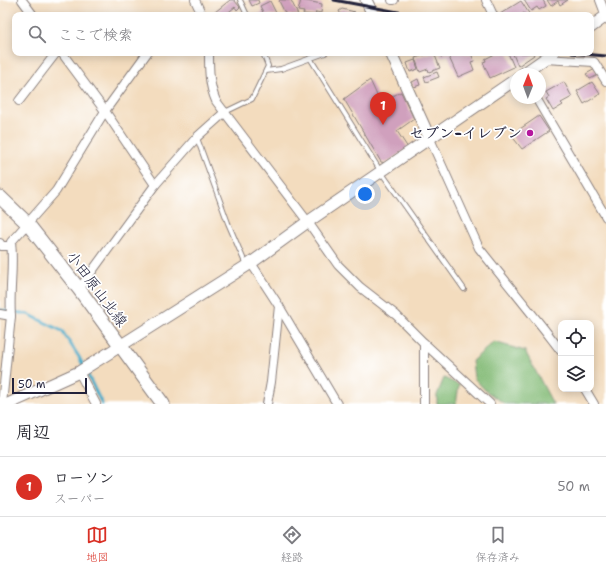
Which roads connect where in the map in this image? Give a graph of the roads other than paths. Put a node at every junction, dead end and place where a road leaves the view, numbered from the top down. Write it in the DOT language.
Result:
graph roads {
  1 [pos="22,0"];
  2 [pos="195,0"];
  3 [pos="240,0"];
  4 [pos="366,0"];
  5 [pos="486,0"];
  6 [pos="600,0"];
  7 [pos="31,12"];
  8 [pos="201,12"];
  9 [pos="246,12"];
  10 [pos="372,12"];
  11 [pos="492,12"];
  12 [pos="606,16"];
  13 [pos="594,25"];
  14 [pos="54,56"];
  15 [pos="64,56"];
  16 [pos="145,56"];
  17 [pos="209,56"];
  18 [pos="264,56"];
  19 [pos="311,56"];
  20 [pos="392,56"];
  21 [pos="549,56"];
  22 [pos="532,68"];
  23 [pos="266,71"];
  24 [pos="606,81"];
  25 [pos="510,83"];
  26 [pos="19,101"];
  27 [pos="540,104"];
  28 [pos="105,111"];
  29 [pos="225,112"];
  30 [pos="197,137"];
  31 [pos="430,139"];
  32 [pos="381,172"];
  33 [pos="155,185"];
  34 [pos="0,197"];
  35 [pos="606,217"];
  36 [pos="308,222"];
  37 [pos="27,223"];
  38 [pos="0,242"];
  39 [pos="11,246"];
  40 [pos="249,264"];
  41 [pos="79,289"];
  42 [pos="464,289"];
  43 [pos="279,306"];
  44 [pos="0,314"];
  45 [pos="11,316"];
  46 [pos="424,343"];
  47 [pos="120,346"];
  48 [pos="558,347"];
  49 [pos="79,372"];
  50 [pos="587,392"];
  51 [pos="2,404"];
  52 [pos="8,404"];
  53 [pos="96,404"];
  54 [pos="163,404"];
  55 [pos="267,404"];
  56 [pos="337,404"];
  57 [pos="424,404"];
  58 [pos="490,404"];
  59 [pos="594,404"];
  1 -- 7 [label="street"];
  2 -- 8 [label="street"];
  3 -- 9 [label="lane"];
  4 -- 10 [label="street"];
  5 -- 11 [label="street"];
  6 -- 12 [label="street"];
  12 -- 13 [label="street"];
  14 -- 26 [label="street"];
  15 -- 28 [label="street"];
  16 -- 28 [label="street"];
  17 -- 29 [label="street"];
  18 -- 23 [label="lane"];
  19 -- 23 [label="lane"];
  19 -- 32 [label="lane"];
  20 -- 31 [label="street"];
  21 -- 22 [label="street"];
  21 -- 24 [label="street"];
  23 -- 29 [label="lane"];
  25 -- 31 [label="street"];
  27 -- 35 [label="street"];
  28 -- 33 [label="street"];
  28 -- 37 [label="street"];
  29 -- 30 [label="street"];
  29 -- 36 [label="street"];
  30 -- 33 [label="street"];
  30 -- 40 [label="lane"];
  31 -- 32 [label="street"];
  31 -- 48 [label="street"];
  32 -- 36 [label="street"];
  32 -- 42 [label="lane"];
  33 -- 41 [label="street"];
  34 -- 37 [label="main road, 小田原山北線"];
  36 -- 40 [label="street"];
  36 -- 46 [label="street"];
  37 -- 39 [label="street"];
  37 -- 41 [label="main road, 小田原山北線"];
  38 -- 39 [label="street"];
  39 -- 45 [label="street"];
  40 -- 43 [label="street"];
  40 -- 47 [label="street"];
  41 -- 47 [label="main road, 小田原山北線"];
  43 -- 55 [label="street"];
  43 -- 56 [label="street"];
  44 -- 45 [label="street"];
  45 -- 51 [label="street"];
  46 -- 57 [label="street"];
  46 -- 58 [label="street"];
  47 -- 49 [label="street"];
  47 -- 54 [label="main road, 小田原山北線"];
  49 -- 52 [label="street"];
  49 -- 53 [label="street"];
  50 -- 59 [label="street"];
}
